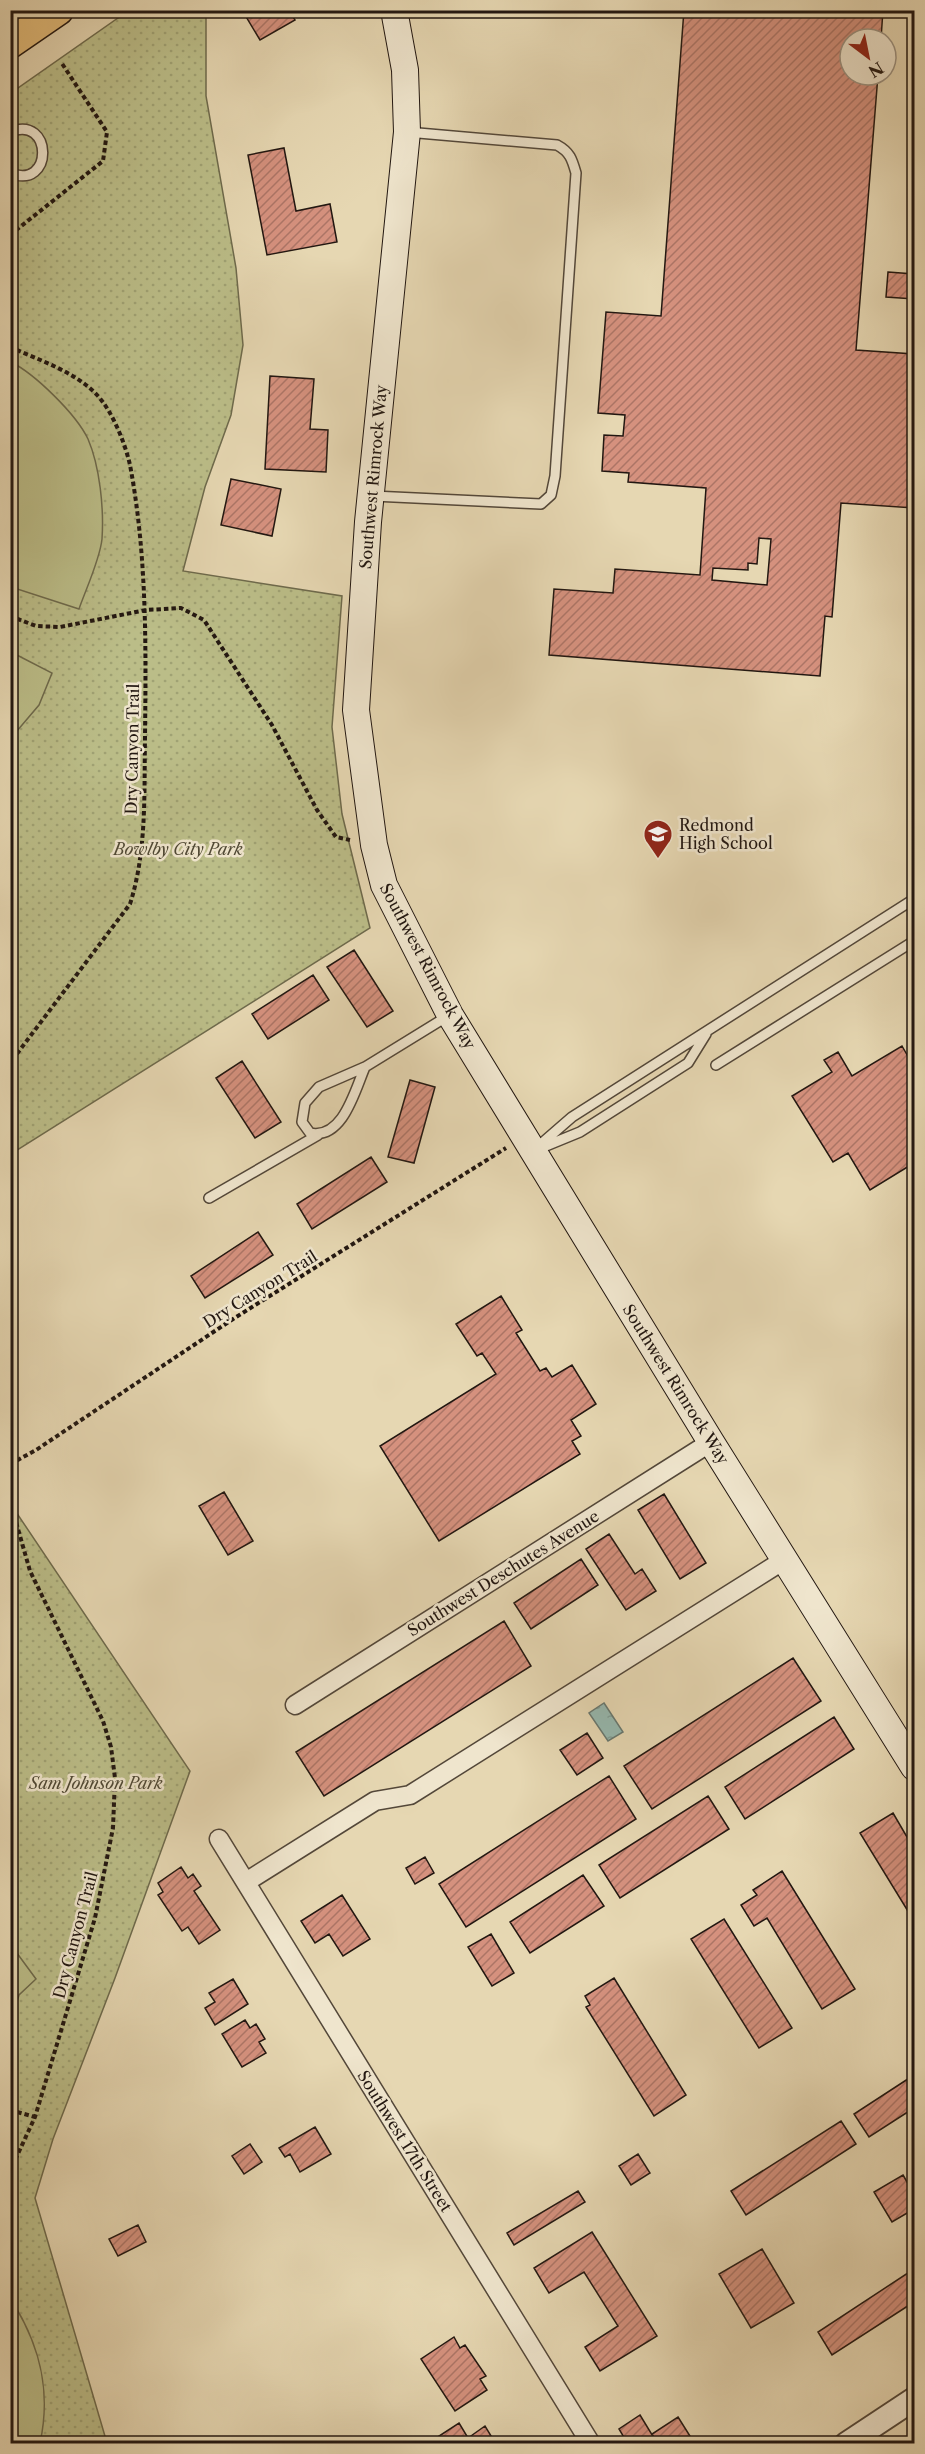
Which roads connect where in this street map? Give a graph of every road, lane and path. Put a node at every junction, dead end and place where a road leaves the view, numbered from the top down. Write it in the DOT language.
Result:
graph roads {
  1 [pos="58,10"];
  2 [pos="394,10"];
  3 [pos="10,44"];
  4 [pos="61,62"];
  5 [pos="10,132"];
  6 [pos="407,132"];
  7 [pos="10,173"];
  8 [pos="10,235"];
  9 [pos="10,347"];
  10 [pos="370,496"];
  11 [pos="146,610"];
  12 [pos="10,616"];
  13 [pos="375,845"];
  14 [pos="915,899"];
  15 [pos="915,941"];
  16 [pos="450,1015"];
  17 [pos="707,1032"];
  18 [pos="10,1063"];
  19 [pos="716,1065"];
  20 [pos="365,1067"];
  21 [pos="318,1135"];
  22 [pos="529,1144"];
  23 [pos="209,1198"];
  24 [pos="10,1272"];
  25 [pos="10,1409"];
  26 [pos="711,1442"];
  27 [pos="10,1461"];
  28 [pos="10,1501"];
  29 [pos="784,1560"];
  30 [pos="295,1704"];
  31 [pos="915,1767"];
  32 [pos="219,1839"];
  33 [pos="246,1882"];
  34 [pos="10,2110"];
  35 [pos="35,2117"];
  36 [pos="10,2171"];
  37 [pos="915,2399"];
  38 [pos="591,2444"];
  39 [pos="846,2444"];
  1 -- 3 [label="highway"];
  2 -- 6 [label="main road, Southwest Rimrock Way"];
  4 -- 8 [label="path"];
  5 -- 7 [label="lane"];
  6 -- 10 [label="main road, Southwest Rimrock Way"];
  6 -- 10 [label="lane"];
  9 -- 11 [label="path, Dry Canyon Trail"];
  10 -- 13 [label="main road, Southwest Rimrock Way"];
  11 -- 12 [label="path"];
  11 -- 13 [label="path"];
  11 -- 18 [label="path, Dry Canyon Trail"];
  13 -- 16 [label="main road, Southwest Rimrock Way"];
  14 -- 17 [label="lane"];
  15 -- 19 [label="lane"];
  16 -- 20 [label="lane"];
  16 -- 22 [label="main road, Southwest Rimrock Way"];
  17 -- 22 [label="lane"];
  17 -- 22 [label="lane"];
  20 -- 21 [label="lane"];
  20 -- 21 [label="lane"];
  21 -- 23 [label="lane"];
  22 -- 26 [label="main road, Southwest Rimrock Way"];
  22 -- 27 [label="path, Dry Canyon Trail"];
  24 -- 25 [label="path"];
  26 -- 29 [label="main road, Southwest Rimrock Way"];
  26 -- 30 [label="street, Southwest Deschutes Avenue"];
  28 -- 35 [label="path, Dry Canyon Trail"];
  29 -- 31 [label="main road, Southwest Rimrock Way"];
  29 -- 33 [label="street"];
  32 -- 33 [label="street, Southwest 17th Street"];
  33 -- 38 [label="street, Southwest 17th Street"];
  34 -- 35 [label="path"];
  35 -- 36 [label="path, Dry Canyon Trail"];
  37 -- 39 [label="street"];
}
